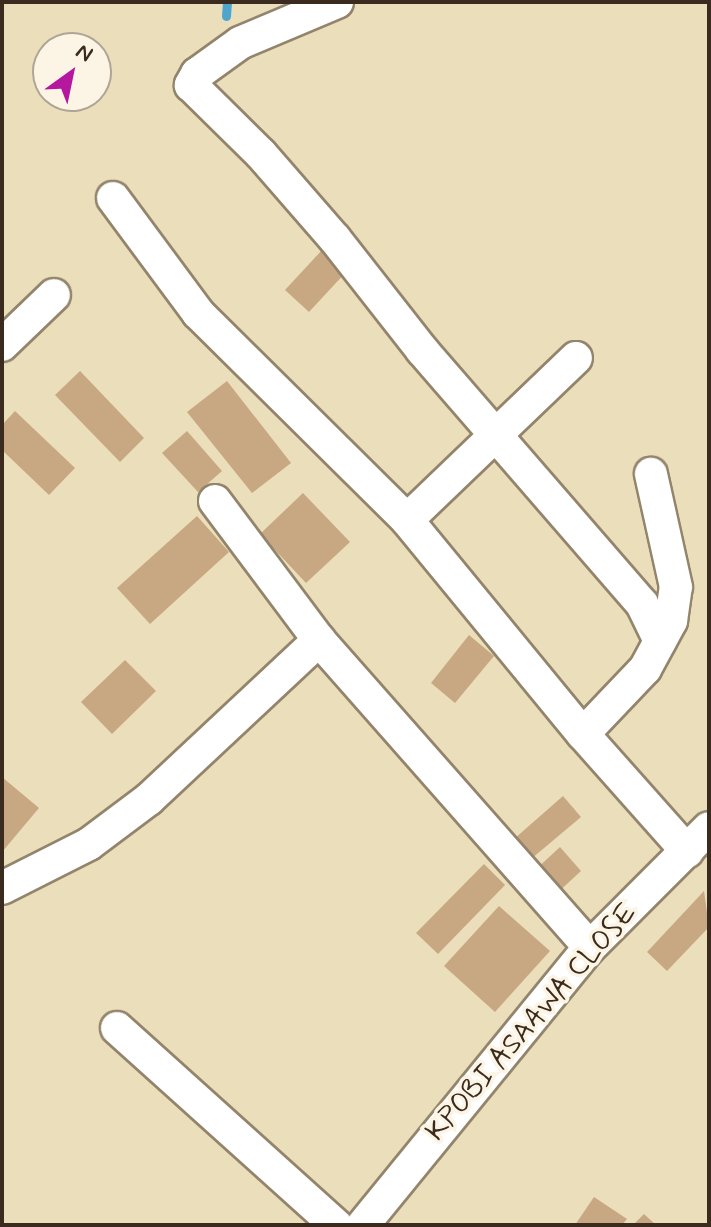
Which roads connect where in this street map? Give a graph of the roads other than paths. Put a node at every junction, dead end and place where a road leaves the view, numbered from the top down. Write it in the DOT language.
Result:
graph roads {
  1 [pos="337,2"];
  2 [pos="113,198"];
  3 [pos="54,295"];
  4 [pos="2,345"];
  5 [pos="576,358"];
  6 [pos="495,434"];
  7 [pos="651,474"];
  8 [pos="215,501"];
  9 [pos="407,520"];
  10 [pos="319,640"];
  11 [pos="660,641"];
  12 [pos="583,734"];
  13 [pos="698,839"];
  14 [pos="2,888"];
  15 [pos="590,947"];
  16 [pos="117,1028"];
  17 [pos="336,1225"];
  18 [pos="363,1225"];
  1 -- 6 [label="street"];
  2 -- 9 [label="street"];
  3 -- 4 [label="street"];
  5 -- 6 [label="street"];
  6 -- 9 [label="street"];
  6 -- 11 [label="street"];
  7 -- 11 [label="street"];
  8 -- 10 [label="street"];
  9 -- 12 [label="street"];
  10 -- 14 [label="street"];
  10 -- 15 [label="street"];
  11 -- 12 [label="street"];
  12 -- 13 [label="street"];
  13 -- 15 [label="street, KPOBI ASAAWA CLOSE"];
  15 -- 18 [label="street, KPOBI ASAAWA CLOSE"];
  16 -- 17 [label="street"];
}
